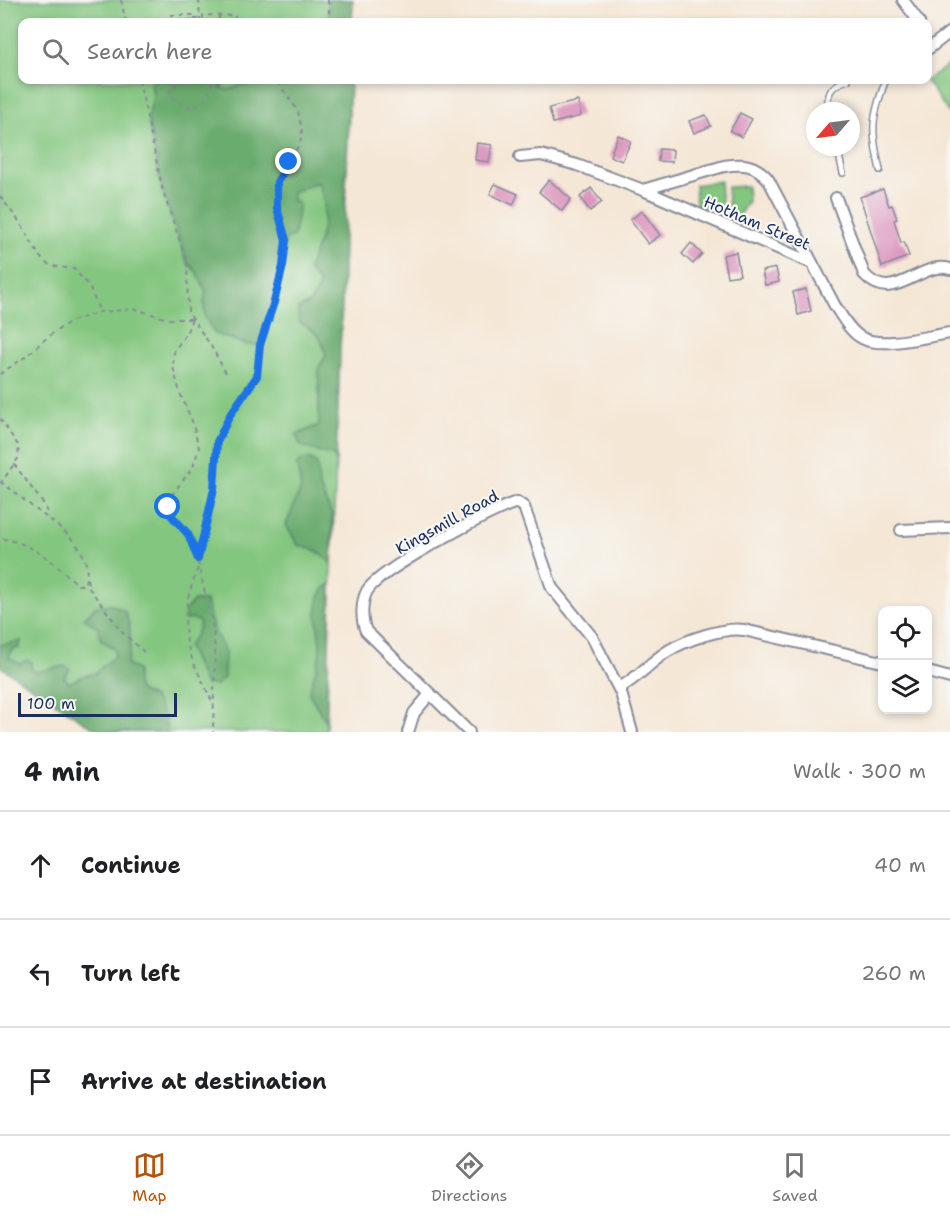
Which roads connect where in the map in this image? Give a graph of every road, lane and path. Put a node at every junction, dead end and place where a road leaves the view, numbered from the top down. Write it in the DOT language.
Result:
graph roads {
  1 [pos="121,0"];
  2 [pos="198,0"];
  3 [pos="328,0"];
  4 [pos="903,0"];
  5 [pos="177,15"];
  6 [pos="185,15"];
  7 [pos="211,16"];
  8 [pos="219,16"];
  9 [pos="227,16"];
  10 [pos="125,18"];
  11 [pos="169,18"];
  12 [pos="186,18"];
  13 [pos="194,18"];
  14 [pos="199,18"];
  15 [pos="203,18"];
  16 [pos="235,18"];
  17 [pos="330,18"];
  18 [pos="916,18"];
  19 [pos="950,32"];
  20 [pos="932,41"];
  21 [pos="140,84"];
  22 [pos="178,84"];
  23 [pos="212,84"];
  24 [pos="279,84"];
  25 [pos="838,84"];
  26 [pos="884,84"];
  27 [pos="174,86"];
  28 [pos="828,102"];
  29 [pos="839,156"];
  30 [pos="520,157"];
  31 [pos="880,171"];
  32 [pos="843,173"];
  33 [pos="643,189"];
  34 [pos="0,196"];
  35 [pos="836,198"];
  36 [pos="812,263"];
  37 [pos="950,269"];
  38 [pos="100,312"];
  39 [pos="192,319"];
  40 [pos="950,333"];
  41 [pos="1,371"];
  42 [pos="226,373"];
  43 [pos="0,419"];
  44 [pos="14,464"];
  45 [pos="1,482"];
  46 [pos="48,517"];
  47 [pos="950,528"];
  48 [pos="901,530"];
  49 [pos="0,538"];
  50 [pos="198,559"];
  51 [pos="198,568"];
  52 [pos="87,579"];
  53 [pos="144,652"];
  54 [pos="878,661"];
  55 [pos="932,673"];
  56 [pos="950,678"];
  57 [pos="619,688"];
  58 [pos="430,694"];
  59 [pos="213,705"];
  60 [pos="213,732"];
  61 [pos="408,732"];
  62 [pos="470,732"];
  63 [pos="632,732"];
  1 -- 10 [label="path"];
  2 -- 14 [label="path"];
  3 -- 17 [label="path"];
  4 -- 18 [label="street"];
  5 -- 6 [label="path"];
  5 -- 11 [label="path"];
  6 -- 12 [label="path"];
  6 -- 13 [label="path"];
  7 -- 8 [label="path"];
  7 -- 15 [label="path"];
  8 -- 9 [label="path"];
  9 -- 16 [label="path"];
  19 -- 20 [label="street"];
  21 -- 39 [label="path"];
  22 -- 27 [label="path"];
  23 -- 27 [label="path"];
  24 -- 50 [label="path"];
  25 -- 28 [label="lane"];
  26 -- 31 [label="lane"];
  29 -- 32 [label="lane"];
  30 -- 33 [label="street, Hotham Street"];
  33 -- 36 [label="street, Hotham Street"];
  33 -- 36 [label="street"];
  34 -- 38 [label="path"];
  35 -- 37 [label="street"];
  36 -- 40 [label="street, Hotham Street"];
  38 -- 39 [label="path"];
  38 -- 41 [label="path"];
  39 -- 42 [label="path"];
  39 -- 50 [label="path"];
  43 -- 44 [label="path"];
  44 -- 45 [label="path"];
  44 -- 46 [label="path"];
  45 -- 46 [label="path"];
  46 -- 52 [label="path"];
  47 -- 48 [label="street"];
  49 -- 52 [label="path"];
  50 -- 51 [label="path"];
  51 -- 59 [label="path"];
  51 -- 59 [label="path"];
  52 -- 53 [label="path"];
  54 -- 57 [label="street"];
  55 -- 56 [label="street"];
  57 -- 58 [label="street, Kingsmill Road"];
  57 -- 63 [label="street"];
  58 -- 61 [label="street"];
  58 -- 62 [label="street, Kingsmill Road"];
  59 -- 60 [label="path"];
}
